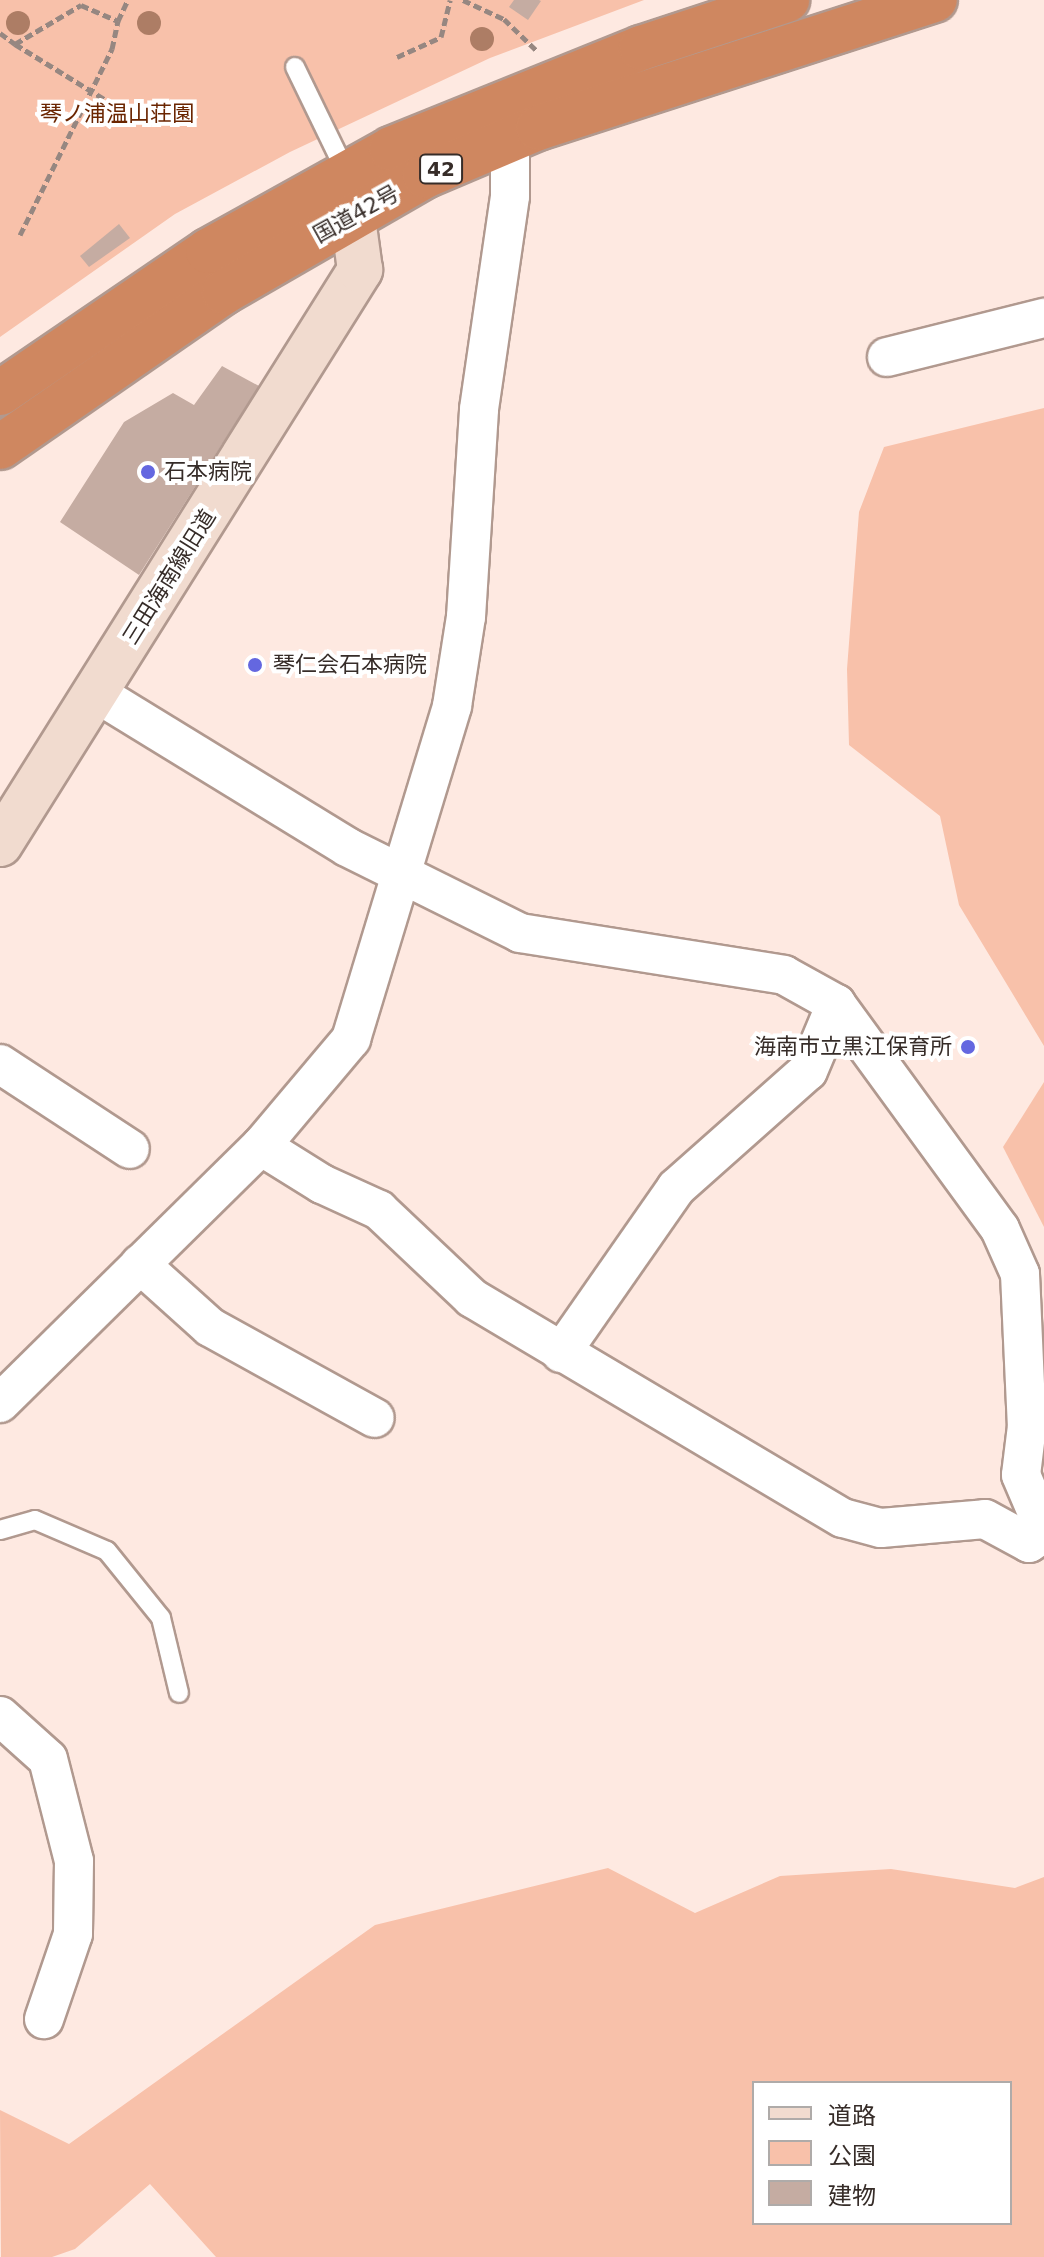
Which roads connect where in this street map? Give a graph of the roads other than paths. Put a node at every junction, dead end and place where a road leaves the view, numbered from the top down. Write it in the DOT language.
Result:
graph roads {
  1 [pos="787,0"];
  2 [pos="935,0"];
  3 [pos="295,67"];
  4 [pos="502,122"];
  5 [pos="346,172"];
  6 [pos="352,215"];
  7 [pos="1044,318"];
  8 [pos="887,357"];
  9 [pos="0,393"];
  10 [pos="0,447"];
  11 [pos="96,693"];
  12 [pos="0,844"];
  13 [pos="403,875"];
  14 [pos="836,1004"];
  15 [pos="0,1064"];
  16 [pos="261,1146"];
  17 [pos="130,1149"];
  18 [pos="140,1264"];
  19 [pos="561,1353"];
  20 [pos="0,1403"];
  21 [pos="375,1418"];
  22 [pos="0,1530"];
  23 [pos="1044,1531"];
  24 [pos="179,1693"];
  25 [pos="0,1716"];
  26 [pos="44,2019"];
  1 -- 4 [label="highway, 国道42号 / 42"];
  2 -- 4 [label="highway, 国道42号 / 42"];
  3 -- 5 [label="lane"];
  4 -- 5 [label="highway, 国道42号 / 42"];
  4 -- 6 [label="highway, 国道42号 / 42"];
  4 -- 13 [label="street"];
  5 -- 6 [label="street, 三田海南線旧道"];
  5 -- 9 [label="highway, 国道42号 / 42"];
  6 -- 10 [label="highway, 国道42号 / 42"];
  6 -- 11 [label="street, 三田海南線旧道"];
  7 -- 8 [label="street"];
  11 -- 12 [label="street, 三田海南線旧道"];
  11 -- 13 [label="street"];
  13 -- 14 [label="street"];
  13 -- 16 [label="street"];
  14 -- 19 [label="street"];
  14 -- 23 [label="street"];
  15 -- 17 [label="street"];
  16 -- 18 [label="street"];
  16 -- 19 [label="street"];
  18 -- 20 [label="street"];
  18 -- 21 [label="street"];
  19 -- 23 [label="street"];
  22 -- 24 [label="lane"];
  25 -- 26 [label="street"];
}
